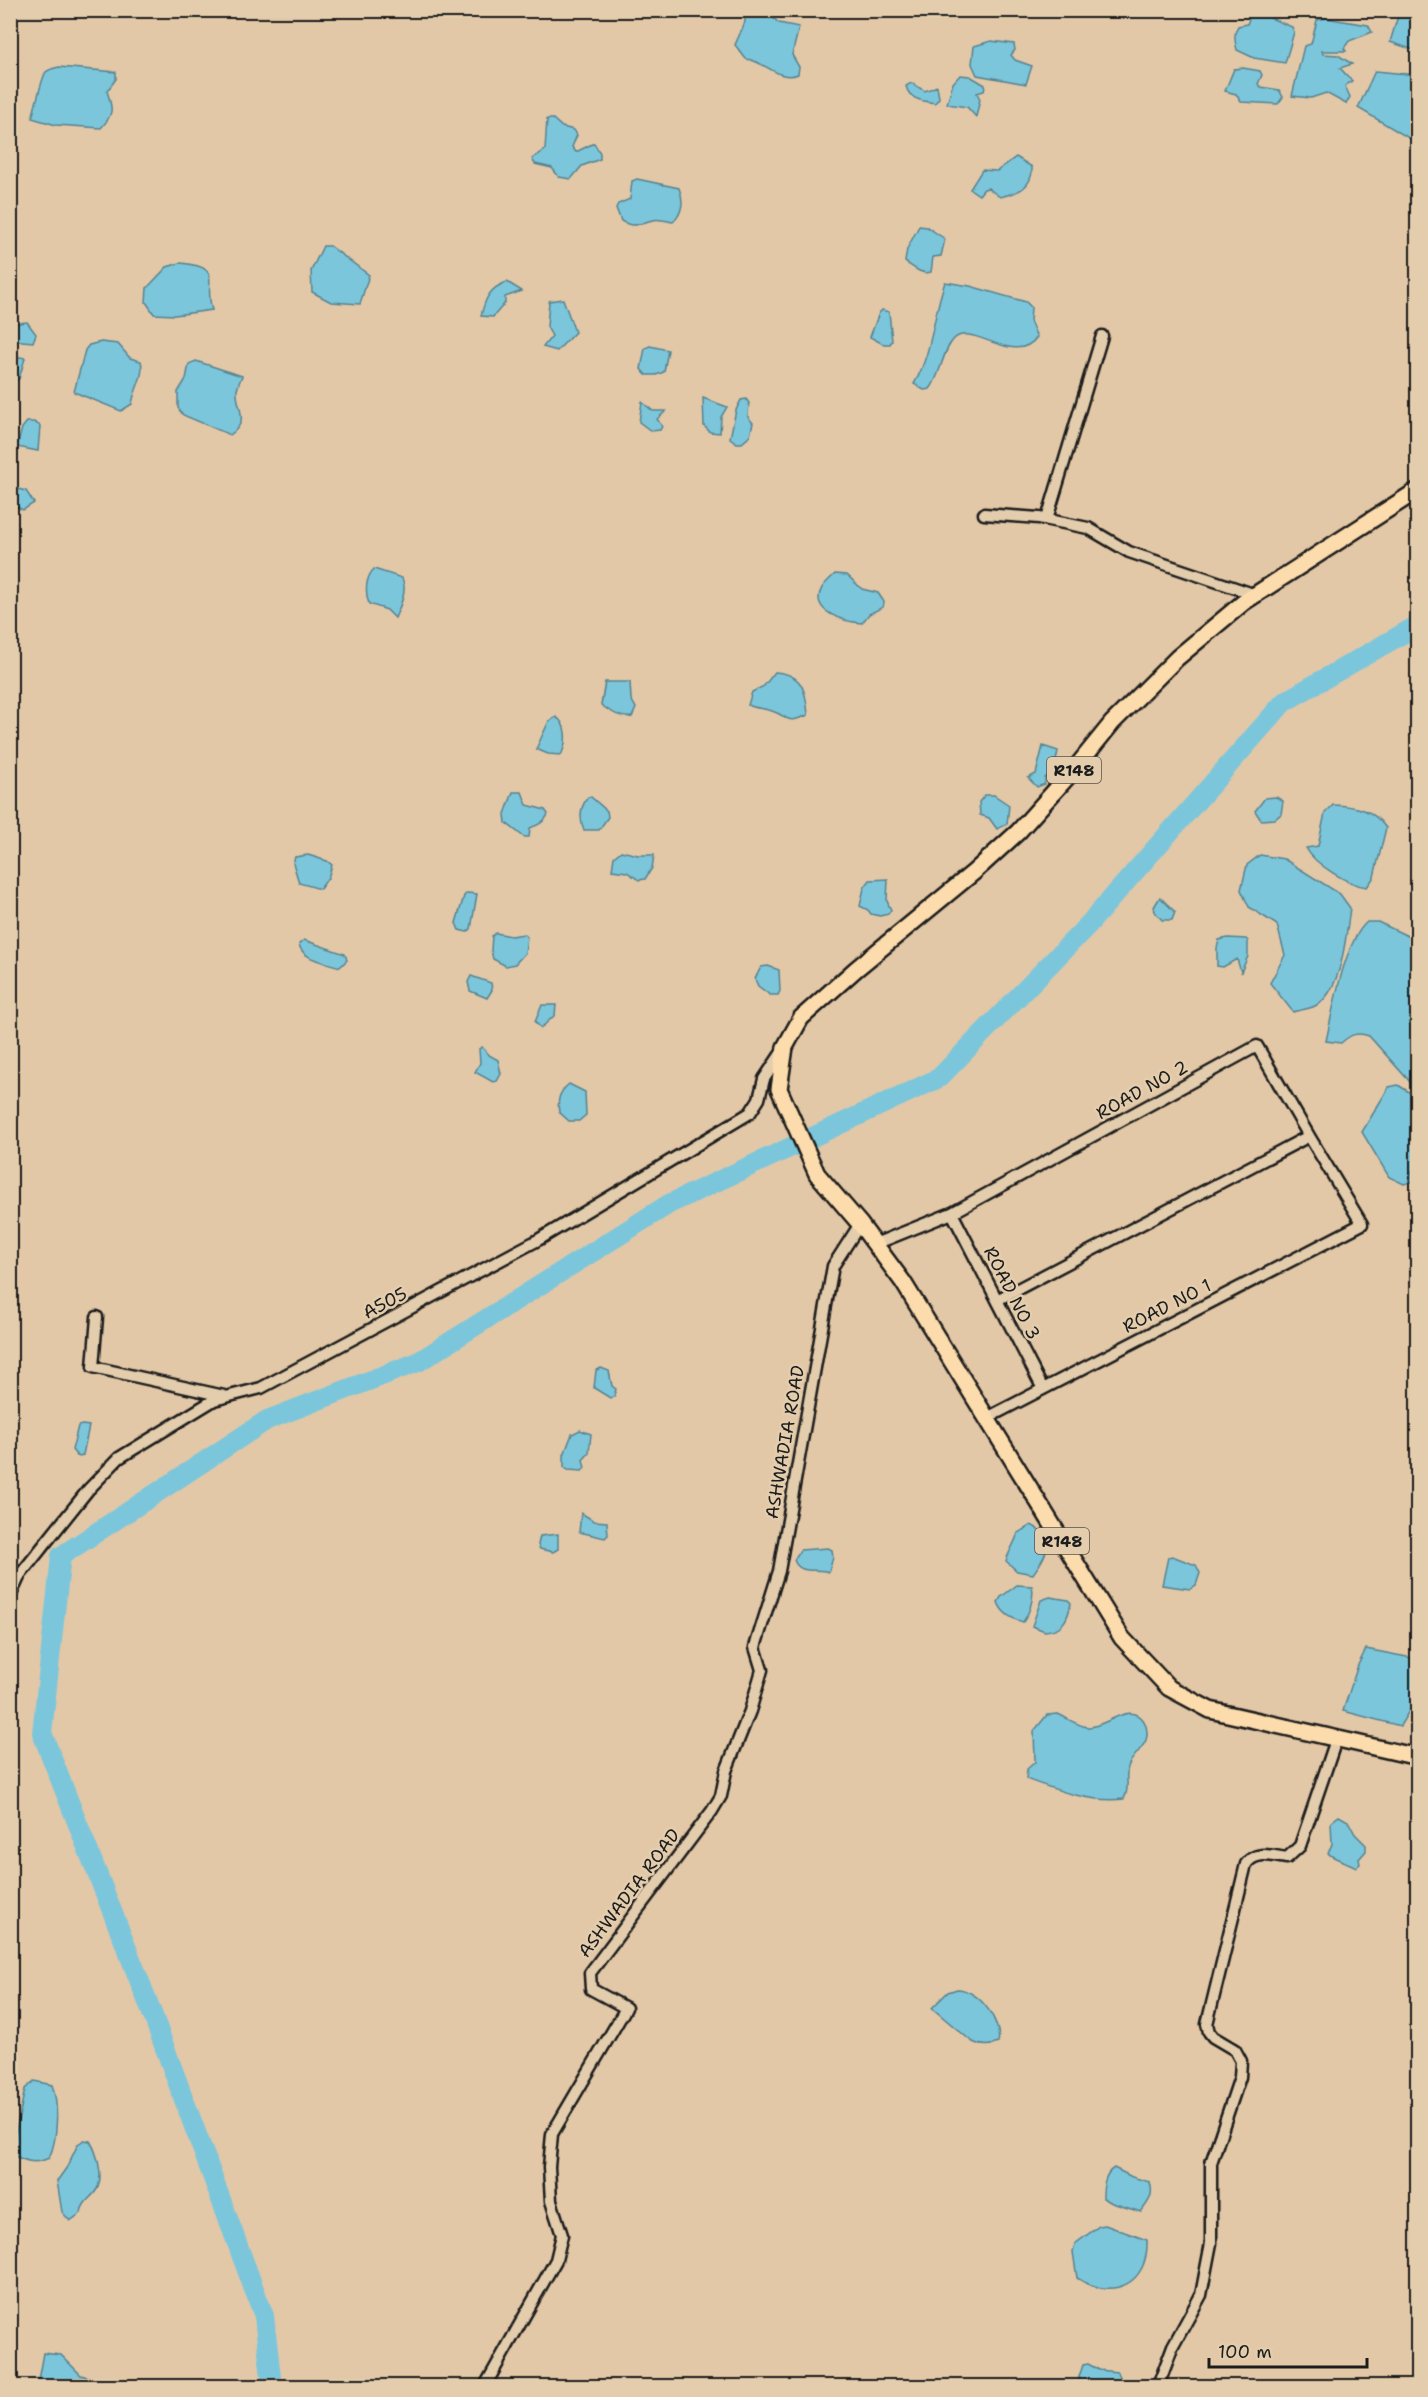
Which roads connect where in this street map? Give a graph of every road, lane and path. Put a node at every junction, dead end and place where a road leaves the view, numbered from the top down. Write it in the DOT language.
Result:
graph roads {
  1 [pos="1102,336"];
  2 [pos="1418,490"];
  3 [pos="984,514"];
  4 [pos="1047,519"];
  5 [pos="1256,595"];
  6 [pos="785,1047"];
  7 [pos="1309,1136"];
  8 [pos="951,1213"];
  9 [pos="860,1224"];
  10 [pos="875,1244"];
  11 [pos="997,1300"];
  12 [pos="97,1317"];
  13 [pos="1043,1389"];
  14 [pos="227,1397"];
  15 [pos="987,1418"];
  16 [pos="10,1597"];
  17 [pos="1336,1740"];
  18 [pos="1418,1757"];
  19 [pos="484,2386"];
  20 [pos="1158,2386"];
  1 -- 4 [label="street"];
  2 -- 5 [label="main road, R148"];
  3 -- 4 [label="street"];
  4 -- 5 [label="street"];
  5 -- 6 [label="main road, R148"];
  6 -- 9 [label="main road, R148"];
  6 -- 14 [label="street, A505"];
  7 -- 8 [label="street, ROAD NO 2"];
  7 -- 11 [label="street"];
  7 -- 13 [label="street, ROAD NO 1"];
  8 -- 10 [label="street"];
  8 -- 11 [label="street, ROAD NO 3"];
  9 -- 10 [label="main road, R148"];
  9 -- 19 [label="street, ASHWADIA ROAD"];
  10 -- 15 [label="main road, R148"];
  11 -- 13 [label="street, ROAD NO 3"];
  12 -- 14 [label="street"];
  13 -- 15 [label="street, ROAD NO 1"];
  14 -- 16 [label="street, A505"];
  15 -- 17 [label="main road, R148"];
  17 -- 18 [label="main road, R148"];
  17 -- 20 [label="street"];
}
